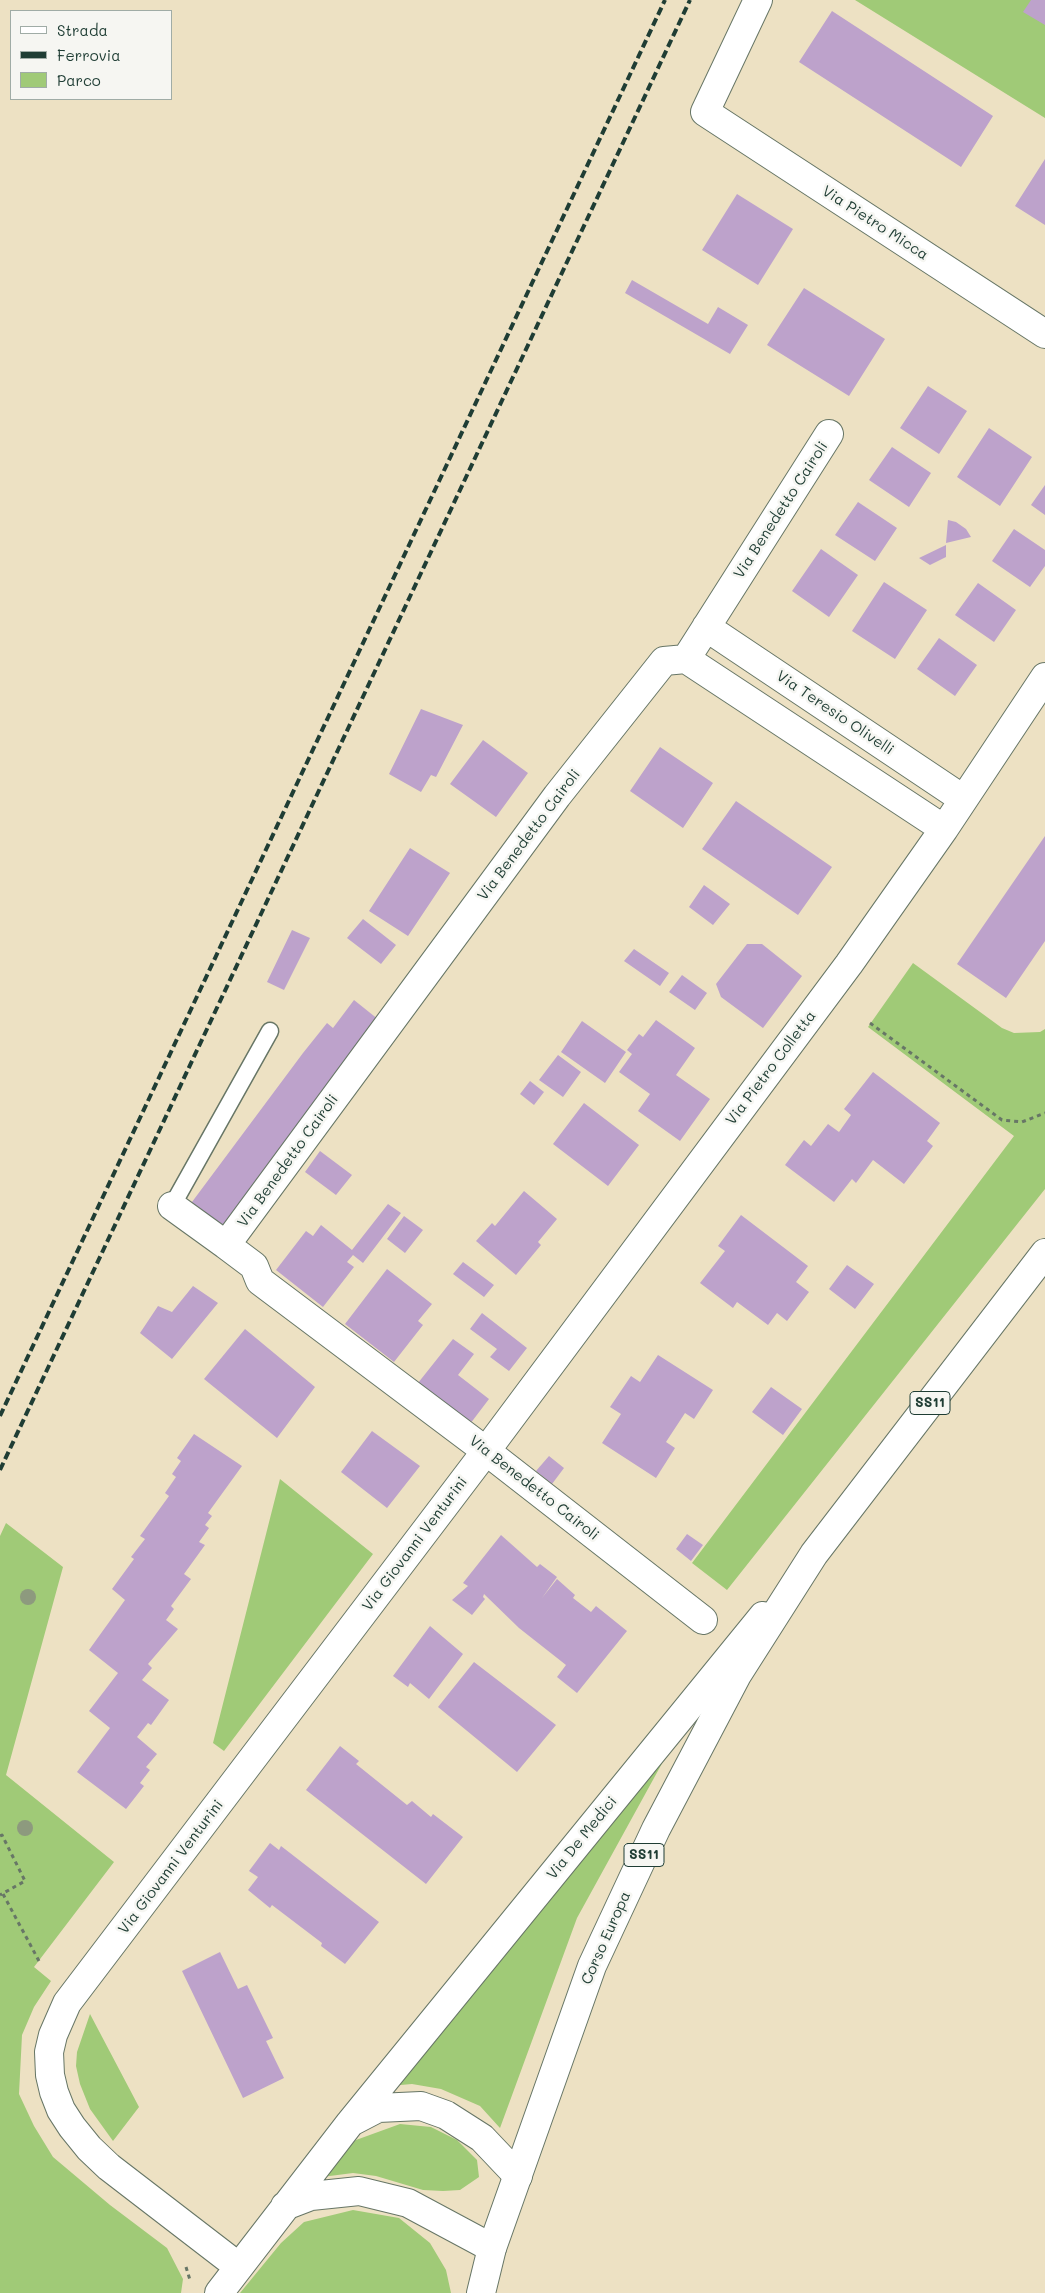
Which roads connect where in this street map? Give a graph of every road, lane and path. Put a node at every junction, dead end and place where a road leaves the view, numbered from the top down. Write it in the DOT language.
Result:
graph roads {
  1 [pos="758,0"];
  2 [pos="1045,334"];
  3 [pos="829,434"];
  4 [pos="706,627"];
  5 [pos="686,659"];
  6 [pos="1045,677"];
  7 [pos="963,799"];
  8 [pos="944,829"];
  9 [pos="870,1023"];
  10 [pos="270,1031"];
  11 [pos="1045,1112"];
  12 [pos="172,1206"];
  13 [pos="226,1245"];
  14 [pos="1045,1253"];
  15 [pos="486,1451"];
  16 [pos="814,1554"];
  17 [pos="703,1620"];
  18 [pos="0,1836"];
  19 [pos="1,1894"];
  20 [pos="39,1961"];
  21 [pos="350,2123"];
  22 [pos="518,2176"];
  23 [pos="285,2206"];
  24 [pos="492,2248"];
  25 [pos="239,2266"];
  26 [pos="219,2293"];
  27 [pos="481,2293"];
  1 -- 2 [label="street, Via Pietro Micca"];
  3 -- 4 [label="street, Via Benedetto Cairoli"];
  4 -- 5 [label="street, Via Benedetto Cairoli"];
  4 -- 7 [label="street, Via Teresio Olivelli"];
  5 -- 8 [label="street"];
  5 -- 13 [label="street, Via Benedetto Cairoli"];
  6 -- 7 [label="street, Via Pietro Colletta"];
  7 -- 8 [label="street, Via Pietro Colletta"];
  8 -- 15 [label="street, Via Pietro Colletta"];
  9 -- 11 [label="path"];
  10 -- 12 [label="lane"];
  12 -- 13 [label="street, Via Benedetto Cairoli"];
  13 -- 15 [label="street, Via Benedetto Cairoli"];
  14 -- 16 [label="street, SS11"];
  15 -- 17 [label="street, Via Benedetto Cairoli"];
  15 -- 25 [label="street, Via Giovanni Venturini"];
  16 -- 21 [label="street, Via De Medici"];
  16 -- 22 [label="street, Corso Europa / SS11"];
  18 -- 19 [label="path"];
  19 -- 20 [label="path"];
  21 -- 22 [label="street, Via De Medici"];
  21 -- 23 [label="street, Via De Medici"];
  22 -- 24 [label="street, Corso Europa / SS11"];
  23 -- 24 [label="street"];
  23 -- 25 [label="street, Via De Medici"];
  24 -- 27 [label="street, Corso Europa / SS11"];
  25 -- 26 [label="street, Via De Medici"];
}
